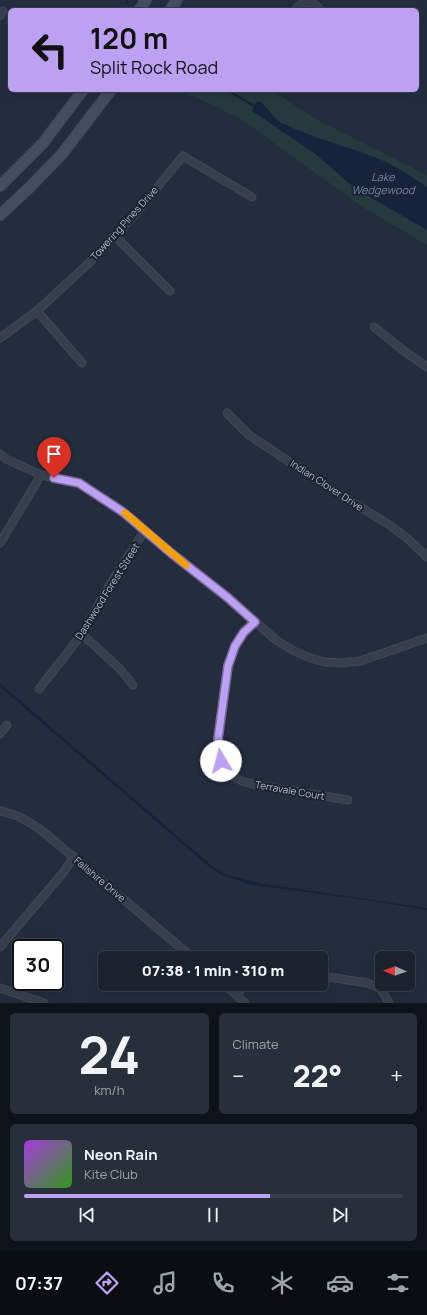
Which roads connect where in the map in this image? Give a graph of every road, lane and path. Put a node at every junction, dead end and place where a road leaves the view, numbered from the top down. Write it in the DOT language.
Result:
graph roads {
  1 [pos="319,5"];
  2 [pos="297,8"];
  3 [pos="81,92"];
  4 [pos="110,92"];
  5 [pos="0,186"];
  6 [pos="252,197"];
  7 [pos="0,215"];
  8 [pos="115,236"];
  9 [pos="170,290"];
  10 [pos="37,311"];
  11 [pos="374,327"];
  12 [pos="0,338"];
  13 [pos="82,363"];
  14 [pos="427,367"];
  15 [pos="228,413"];
  16 [pos="0,454"];
  17 [pos="41,475"];
  18 [pos="145,530"];
  19 [pos="0,543"];
  20 [pos="427,557"];
  21 [pos="255,622"];
  22 [pos="82,634"];
  23 [pos="427,638"];
  24 [pos="133,685"];
  25 [pos="39,689"];
  26 [pos="7,725"];
  27 [pos="0,734"];
  28 [pos="348,800"];
  29 [pos="0,811"];
  30 [pos="74,857"];
  31 [pos="0,947"];
  32 [pos="185,951"];
  33 [pos="328,977"];
  34 [pos="0,988"];
  35 [pos="232,991"];
  36 [pos="240,991"];
  37 [pos="236,995"];
  38 [pos="44,1003"];
  39 [pos="245,1003"];
  40 [pos="389,1003"];
  1 -- 2 [label="street"];
  3 -- 5 [label="main road"];
  4 -- 7 [label="main road"];
  6 -- 8 [label="street, Towering Pines Drive"];
  8 -- 9 [label="street"];
  8 -- 10 [label="street, Towering Pines Drive"];
  10 -- 12 [label="street, Towering Pines Drive"];
  10 -- 13 [label="street"];
  11 -- 14 [label="street"];
  15 -- 20 [label="street, Indian Clover Drive"];
  16 -- 17 [label="street"];
  17 -- 18 [label="street"];
  17 -- 19 [label="street"];
  18 -- 21 [label="street"];
  18 -- 22 [label="street, Dashwood Forest Street"];
  21 -- 23 [label="street"];
  21 -- 28 [label="street, Terravale Court"];
  22 -- 24 [label="street"];
  22 -- 25 [label="street, Dashwood Forest Street"];
  26 -- 27 [label="street"];
  29 -- 30 [label="street, Fallshire Drive"];
  30 -- 31 [label="street"];
  30 -- 32 [label="street, Fallshire Drive"];
  33 -- 40 [label="street"];
  34 -- 38 [label="street"];
  35 -- 37 [label="street"];
  36 -- 37 [label="street"];
  37 -- 39 [label="street"];
}
